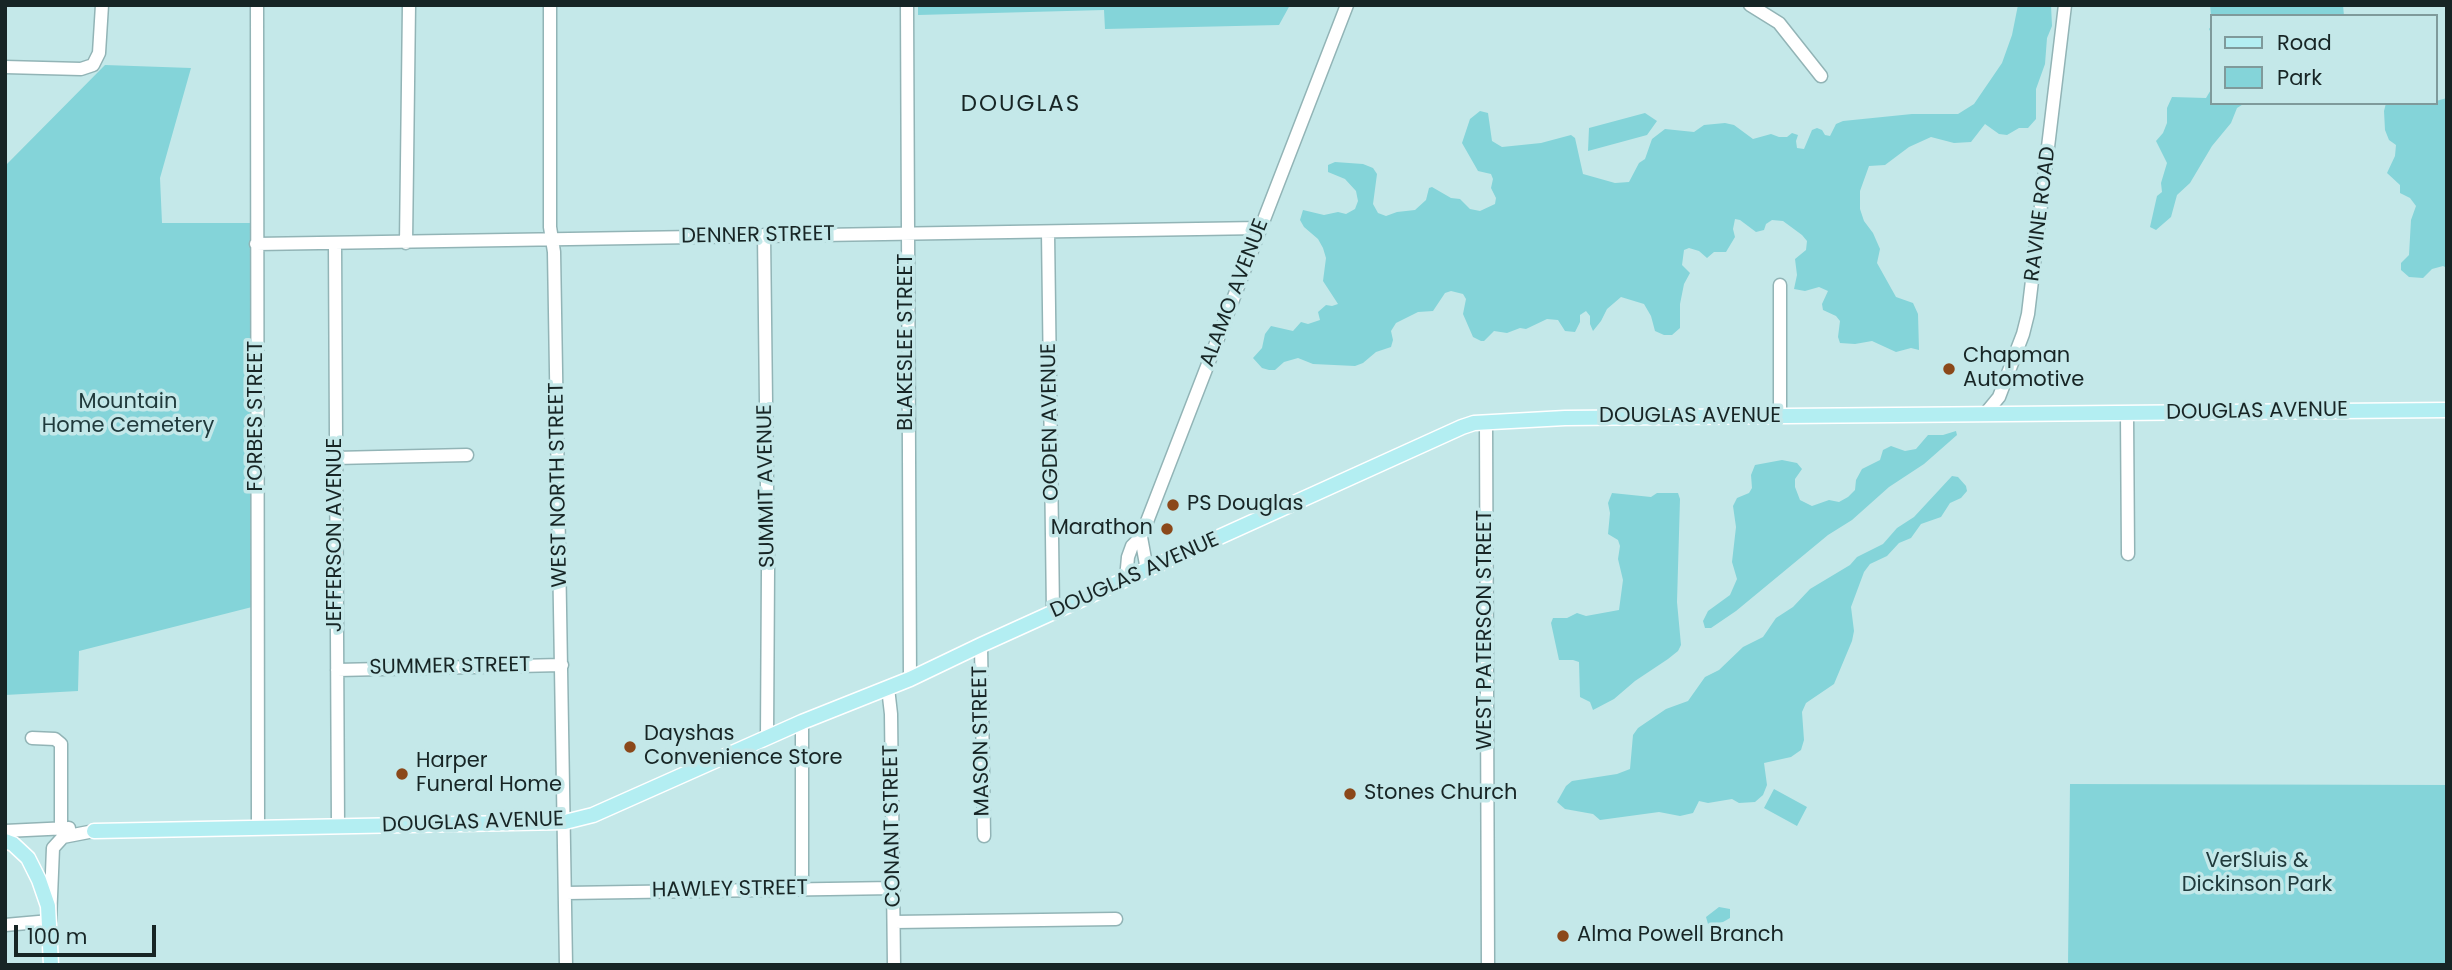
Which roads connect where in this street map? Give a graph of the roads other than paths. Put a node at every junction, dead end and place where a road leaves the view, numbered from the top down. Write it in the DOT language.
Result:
graph roads {
  1 [pos="102,5"];
  2 [pos="257,5"];
  3 [pos="409,5"];
  4 [pos="550,5"];
  5 [pos="907,5"];
  6 [pos="1347,5"];
  7 [pos="1750,5"];
  8 [pos="2065,5"];
  9 [pos="5,67"];
  10 [pos="1821,76"];
  11 [pos="1260,228"];
  12 [pos="1048,232"];
  13 [pos="764,235"];
  14 [pos="906,235"];
  15 [pos="552,239"];
  16 [pos="407,243"];
  17 [pos="256,244"];
  18 [pos="335,244"];
  19 [pos="1780,285"];
  20 [pos="2447,410"];
  21 [pos="1985,414"];
  22 [pos="2127,414"];
  23 [pos="1780,417"];
  24 [pos="1486,422"];
  25 [pos="467,455"];
  26 [pos="335,458"];
  27 [pos="1141,537"];
  28 [pos="2128,554"];
  29 [pos="1147,570"];
  30 [pos="1126,579"];
  31 [pos="1053,612"];
  32 [pos="981,645"];
  33 [pos="562,665"];
  34 [pos="337,670"];
  35 [pos="910,679"];
  36 [pos="888,688"];
  37 [pos="802,722"];
  38 [pos="767,737"];
  39 [pos="32,738"];
  40 [pos="565,822"];
  41 [pos="258,826"];
  42 [pos="338,826"];
  43 [pos="61,828"];
  44 [pos="5,831"];
  45 [pos="94,831"];
  46 [pos="984,836"];
  47 [pos="5,841"];
  48 [pos="894,888"];
  49 [pos="803,889"];
  50 [pos="566,893"];
  51 [pos="1116,919"];
  52 [pos="50,921"];
  53 [pos="894,922"];
  54 [pos="5,925"];
  55 [pos="51,965"];
  56 [pos="566,965"];
  57 [pos="894,965"];
  58 [pos="1488,965"];
  1 -- 9 [label="street"];
  2 -- 17 [label="street, FORBES STREET"];
  3 -- 16 [label="street"];
  4 -- 15 [label="street, WEST NORTH STREET"];
  5 -- 14 [label="street, BLAKESLEE STREET"];
  6 -- 11 [label="street, ALAMO AVENUE"];
  7 -- 10 [label="street"];
  8 -- 21 [label="street, RAVINE ROAD"];
  11 -- 12 [label="street, DENNER STREET"];
  11 -- 27 [label="street, ALAMO AVENUE"];
  12 -- 14 [label="street, DENNER STREET"];
  12 -- 31 [label="street, OGDEN AVENUE"];
  13 -- 14 [label="street, DENNER STREET"];
  13 -- 15 [label="street, DENNER STREET"];
  13 -- 38 [label="street, SUMMIT AVENUE"];
  14 -- 35 [label="street, BLAKESLEE STREET"];
  15 -- 16 [label="street, DENNER STREET"];
  15 -- 33 [label="street, WEST NORTH STREET"];
  16 -- 18 [label="street, DENNER STREET"];
  17 -- 18 [label="street, DENNER STREET"];
  17 -- 41 [label="street, FORBES STREET"];
  18 -- 26 [label="street, JEFFERSON AVENUE"];
  19 -- 23 [label="street"];
  20 -- 22 [label="main road, DOUGLAS AVENUE"];
  21 -- 22 [label="main road, DOUGLAS AVENUE"];
  21 -- 23 [label="main road, DOUGLAS AVENUE"];
  22 -- 28 [label="street"];
  23 -- 24 [label="main road, DOUGLAS AVENUE"];
  24 -- 29 [label="main road, DOUGLAS AVENUE"];
  24 -- 58 [label="street, WEST PATERSON STREET"];
  25 -- 26 [label="street"];
  26 -- 34 [label="street, JEFFERSON AVENUE"];
  27 -- 29 [label="street"];
  27 -- 30 [label="street, ALAMO AVENUE"];
  29 -- 30 [label="main road, DOUGLAS AVENUE"];
  30 -- 31 [label="main road, DOUGLAS AVENUE"];
  31 -- 32 [label="main road, DOUGLAS AVENUE"];
  32 -- 35 [label="main road, DOUGLAS AVENUE"];
  32 -- 46 [label="street, MASON STREET"];
  33 -- 34 [label="street, SUMMER STREET"];
  33 -- 40 [label="street, WEST NORTH STREET"];
  34 -- 42 [label="street, JEFFERSON AVENUE"];
  35 -- 36 [label="main road, DOUGLAS AVENUE"];
  36 -- 37 [label="main road, DOUGLAS AVENUE"];
  36 -- 48 [label="street, CONANT STREET"];
  37 -- 38 [label="main road, DOUGLAS AVENUE"];
  37 -- 49 [label="street"];
  38 -- 40 [label="main road, DOUGLAS AVENUE"];
  39 -- 43 [label="street"];
  40 -- 42 [label="main road, DOUGLAS AVENUE"];
  40 -- 50 [label="street, WEST NORTH STREET"];
  41 -- 42 [label="main road, DOUGLAS AVENUE"];
  41 -- 45 [label="main road, DOUGLAS AVENUE"];
  43 -- 44 [label="street, DOUGLAS AVENUE"];
  43 -- 45 [label="street, DOUGLAS AVENUE"];
  45 -- 52 [label="street, DOUGLAS AVENUE"];
  47 -- 52 [label="main road"];
  48 -- 49 [label="street, HAWLEY STREET"];
  48 -- 53 [label="street, CONANT STREET"];
  49 -- 50 [label="street, HAWLEY STREET"];
  50 -- 56 [label="street, WEST NORTH STREET"];
  51 -- 53 [label="street"];
  52 -- 54 [label="street"];
  52 -- 55 [label="main road"];
  53 -- 57 [label="street, CONANT STREET"];
}
